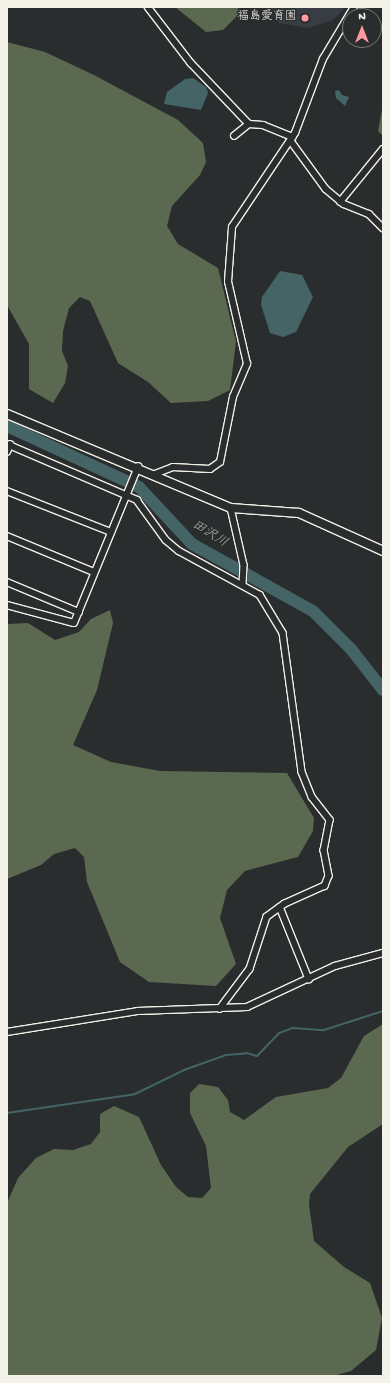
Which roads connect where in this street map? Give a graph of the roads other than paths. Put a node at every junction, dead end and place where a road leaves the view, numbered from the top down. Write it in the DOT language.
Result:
graph roads {
  1 [pos="148,7"];
  2 [pos="354,7"];
  3 [pos="249,124"];
  4 [pos="234,136"];
  5 [pos="292,139"];
  6 [pos="383,149"];
  7 [pos="340,202"];
  8 [pos="383,228"];
  9 [pos="7,414"];
  10 [pos="8,445"];
  11 [pos="7,452"];
  12 [pos="138,467"];
  13 [pos="155,474"];
  14 [pos="7,491"];
  15 [pos="126,493"];
  16 [pos="231,508"];
  17 [pos="111,532"];
  18 [pos="7,536"];
  19 [pos="383,551"];
  20 [pos="94,572"];
  21 [pos="244,580"];
  22 [pos="7,582"];
  23 [pos="7,605"];
  24 [pos="79,612"];
  25 [pos="280,907"];
  26 [pos="383,953"];
  27 [pos="309,979"];
  28 [pos="220,1009"];
  29 [pos="7,1032"];
  1 -- 3 [label="street"];
  2 -- 5 [label="street"];
  3 -- 4 [label="street"];
  3 -- 5 [label="street"];
  5 -- 7 [label="street"];
  5 -- 13 [label="street"];
  6 -- 7 [label="street"];
  7 -- 8 [label="street"];
  9 -- 12 [label="street"];
  10 -- 11 [label="street"];
  10 -- 15 [label="street"];
  12 -- 13 [label="street"];
  12 -- 15 [label="street"];
  13 -- 16 [label="street"];
  14 -- 17 [label="street"];
  15 -- 17 [label="street"];
  15 -- 21 [label="street"];
  16 -- 19 [label="street"];
  16 -- 21 [label="street"];
  17 -- 20 [label="street"];
  18 -- 20 [label="street"];
  20 -- 24 [label="street"];
  21 -- 25 [label="street"];
  22 -- 24 [label="street"];
  23 -- 24 [label="street"];
  25 -- 27 [label="street"];
  25 -- 28 [label="street"];
  26 -- 27 [label="street"];
  27 -- 28 [label="street"];
  28 -- 29 [label="street"];
}
